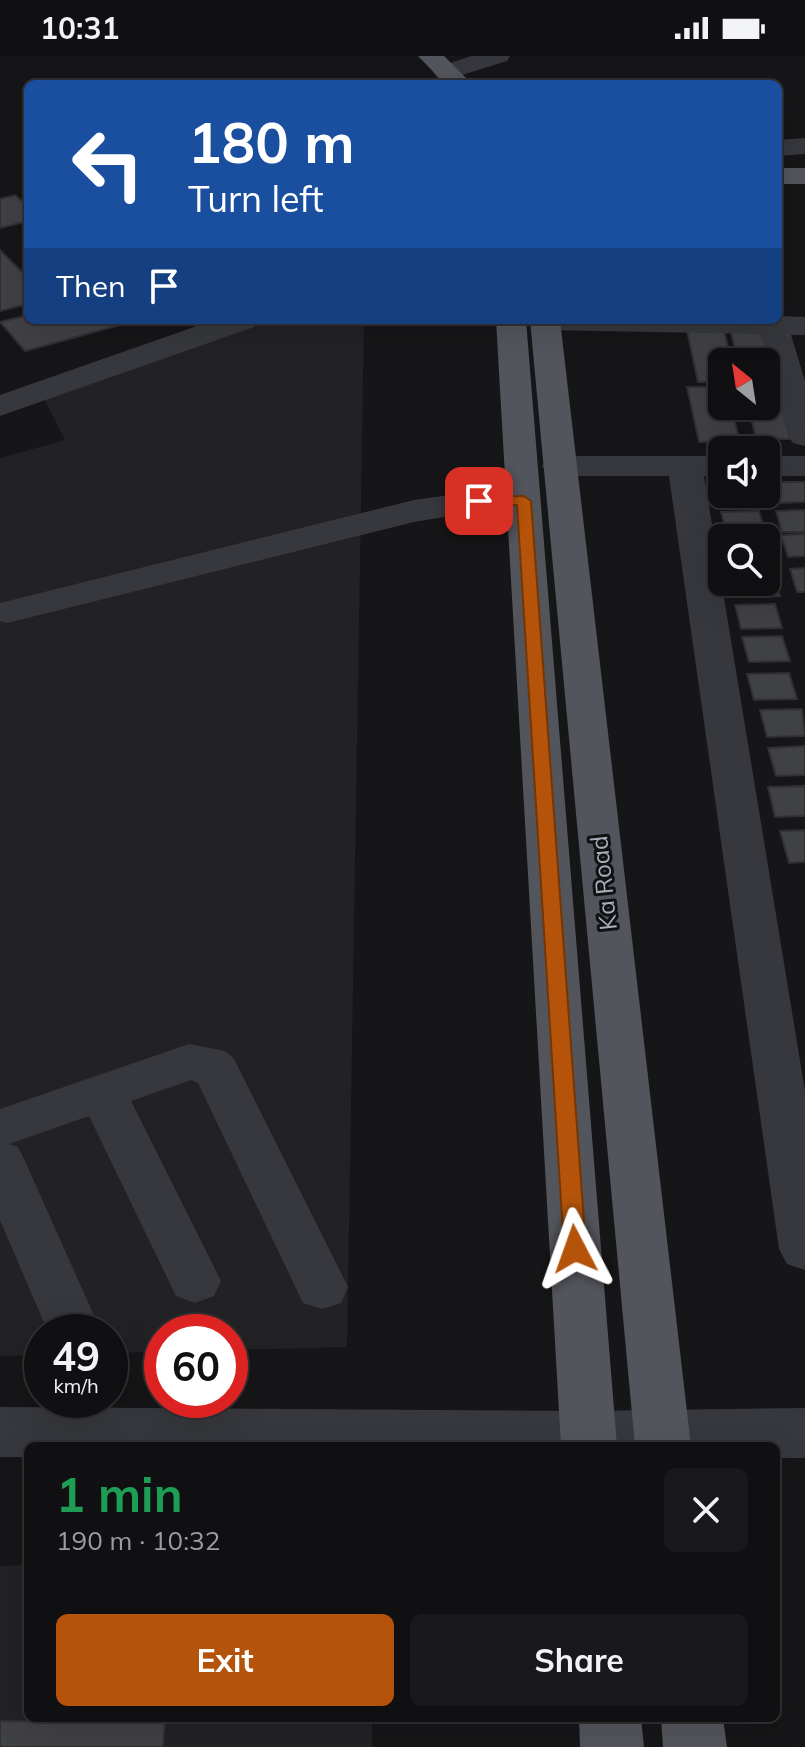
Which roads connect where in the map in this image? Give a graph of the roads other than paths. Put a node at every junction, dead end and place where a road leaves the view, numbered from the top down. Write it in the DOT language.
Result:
graph roads {
  1 [pos="498,56"];
  2 [pos="435,72"];
  3 [pos="805,146"];
  4 [pos="782,148"];
  5 [pos="782,176"];
  6 [pos="805,176"];
  7 [pos="782,193"];
  8 [pos="805,193"];
  9 [pos="232,324"];
  10 [pos="511,324"];
  11 [pos="545,324"];
  12 [pos="708,324"];
  13 [pos="789,326"];
  14 [pos="0,406"];
  15 [pos="805,436"];
  16 [pos="559,466"];
  17 [pos="704,466"];
  18 [pos="780,466"];
  19 [pos="805,466"];
  20 [pos="524,501"];
  21 [pos="7,612"];
  22 [pos="102,1092"];
  23 [pos="0,1128"];
  24 [pos="0,1161"];
  25 [pos="798,1162"];
  26 [pos="805,1249"];
  27 [pos="195,1281"];
  28 [pos="322,1287"];
  29 [pos="66,1314"];
  30 [pos="3,1426"];
  31 [pos="805,1433"];
  32 [pos="662,1440"];
  33 [pos="588,1441"];
  34 [pos="610,1722"];
  35 [pos="692,1722"];
  36 [pos="612,1747"];
  37 [pos="695,1747"];
  1 -- 2 [label="street"];
  3 -- 4 [label="street"];
  5 -- 6 [label="main road"];
  7 -- 8 [label="main road"];
  9 -- 14 [label="street"];
  10 -- 20 [label="main road"];
  11 -- 16 [label="main road, Ka Road"];
  12 -- 13 [label="street"];
  13 -- 15 [label="street"];
  16 -- 17 [label="street"];
  16 -- 32 [label="main road, Ka Road"];
  17 -- 25 [label="street"];
  18 -- 19 [label="street"];
  20 -- 21 [label="street"];
  20 -- 33 [label="main road"];
  22 -- 23 [label="street"];
  22 -- 27 [label="street"];
  22 -- 28 [label="street"];
  24 -- 29 [label="street"];
  25 -- 26 [label="street"];
  30 -- 33 [label="street"];
  31 -- 32 [label="street"];
  32 -- 33 [label="street"];
  34 -- 36 [label="main road"];
  35 -- 37 [label="main road"];
}
